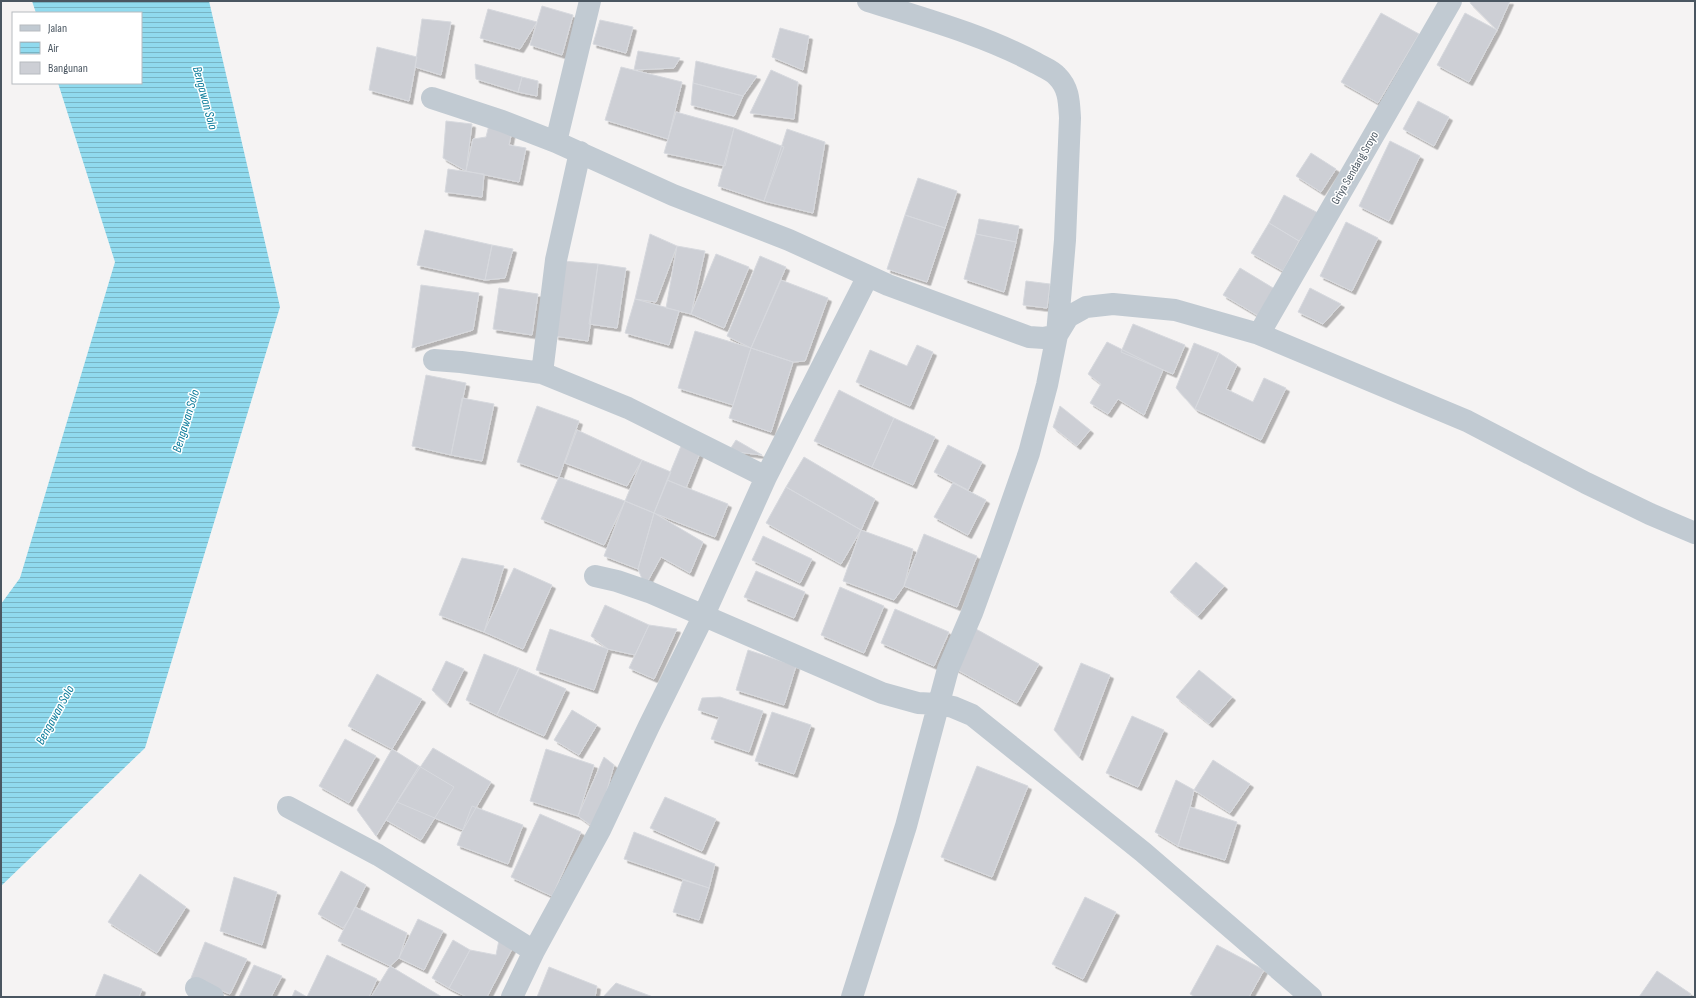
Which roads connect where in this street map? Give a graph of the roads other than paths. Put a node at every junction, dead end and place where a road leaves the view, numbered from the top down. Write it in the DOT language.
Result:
graph roads {
  1 [pos="590,1"];
  2 [pos="868,1"];
  3 [pos="1451,1"];
  4 [pos="432,98"];
  5 [pos="556,142"];
  6 [pos="580,152"];
  7 [pos="868,276"];
  8 [pos="1259,334"];
  9 [pos="1057,335"];
  10 [pos="434,360"];
  11 [pos="542,373"];
  12 [pos="766,477"];
  13 [pos="1695,533"];
  14 [pos="595,576"];
  15 [pos="703,616"];
  16 [pos="938,704"];
  17 [pos="288,807"];
  18 [pos="534,951"];
  19 [pos="512,997"];
  20 [pos="852,997"];
  21 [pos="1311,997"];
  1 -- 5 [label="street"];
  2 -- 9 [label="street"];
  3 -- 8 [label="street, Griya Sendang Sroyo"];
  4 -- 5 [label="street"];
  5 -- 6 [label="street"];
  6 -- 7 [label="street"];
  6 -- 11 [label="street"];
  7 -- 9 [label="street"];
  7 -- 12 [label="street"];
  8 -- 9 [label="street"];
  8 -- 13 [label="street"];
  9 -- 16 [label="street"];
  10 -- 11 [label="street"];
  11 -- 12 [label="street"];
  12 -- 15 [label="street"];
  14 -- 15 [label="street"];
  15 -- 16 [label="street"];
  15 -- 18 [label="street"];
  16 -- 20 [label="street"];
  16 -- 21 [label="street"];
  17 -- 18 [label="street"];
  18 -- 19 [label="street"];
}
